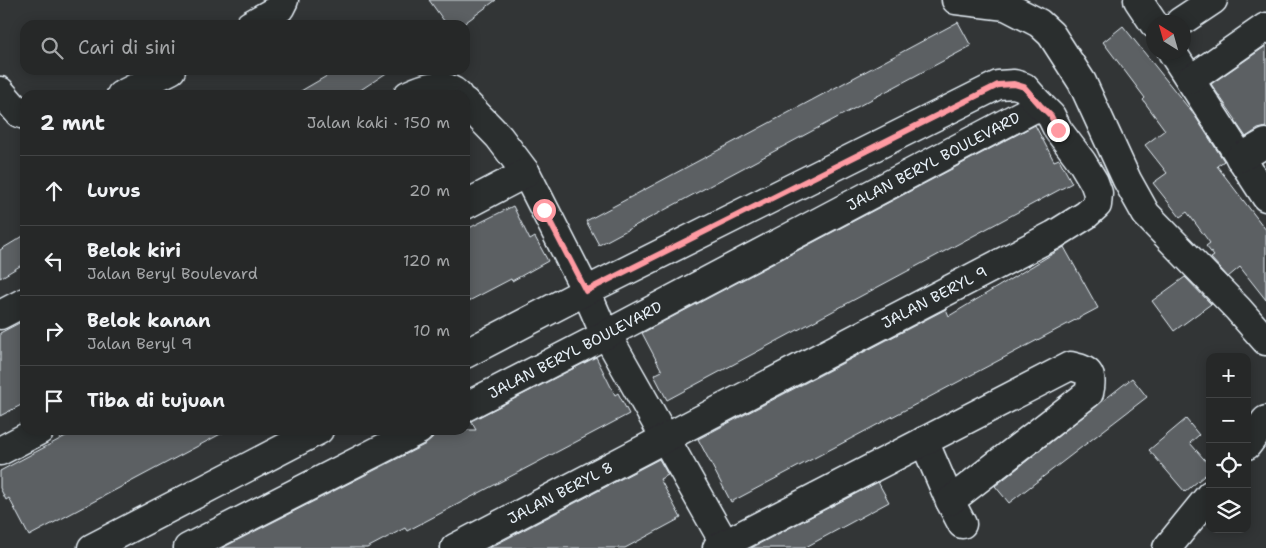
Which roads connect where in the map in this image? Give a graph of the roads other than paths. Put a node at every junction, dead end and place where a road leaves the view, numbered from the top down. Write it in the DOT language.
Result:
graph roads {
  1 [pos="284,0"];
  2 [pos="956,0"];
  3 [pos="1138,0"];
  4 [pos="1213,0"];
  5 [pos="1148,15"];
  6 [pos="1190,15"];
  7 [pos="259,20"];
  8 [pos="1266,27"];
  9 [pos="1177,60"];
  10 [pos="161,75"];
  11 [pos="1190,80"];
  12 [pos="130,90"];
  13 [pos="419,90"];
  14 [pos="443,90"];
  15 [pos="0,91"];
  16 [pos="1040,105"];
  17 [pos="470,109"];
  18 [pos="20,113"];
  19 [pos="1266,143"];
  20 [pos="1240,158"];
  21 [pos="526,173"];
  22 [pos="1266,197"];
  23 [pos="470,202"];
  24 [pos="20,305"];
  25 [pos="596,312"];
  26 [pos="0,315"];
  27 [pos="1266,341"];
  28 [pos="470,352"];
  29 [pos="470,402"];
  30 [pos="1266,420"];
  31 [pos="30,435"];
  32 [pos="308,435"];
  33 [pos="409,435"];
  34 [pos="664,438"];
  35 [pos="924,441"];
  36 [pos="1249,443"];
  37 [pos="0,451"];
  38 [pos="1206,500"];
  39 [pos="721,546"];
  40 [pos="92,548"];
  41 [pos="188,548"];
  42 [pos="455,548"];
  43 [pos="1168,548"];
  1 -- 7 [label="street"];
  2 -- 27 [label="street"];
  3 -- 5 [label="street"];
  4 -- 6 [label="street"];
  8 -- 11 [label="street"];
  9 -- 11 [label="street"];
  10 -- 12 [label="street"];
  11 -- 20 [label="street"];
  13 -- 14 [label="street"];
  15 -- 18 [label="street"];
  16 -- 25 [label="street, JALAN BERYL BOULEVARD"];
  16 -- 25 [label="street, JALAN BERYL BOULEVARD"];
  16 -- 34 [label="street, JALAN BERYL 9"];
  17 -- 21 [label="street"];
  19 -- 20 [label="street"];
  20 -- 22 [label="street"];
  21 -- 23 [label="street"];
  21 -- 25 [label="street"];
  24 -- 26 [label="street"];
  25 -- 28 [label="street, JALAN BERYL BOULEVARD"];
  25 -- 29 [label="street, JALAN BERYL BOULEVARD"];
  25 -- 34 [label="street"];
  30 -- 36 [label="street"];
  31 -- 37 [label="street"];
  32 -- 40 [label="street"];
  33 -- 41 [label="street"];
  34 -- 39 [label="street"];
  34 -- 42 [label="street, JALAN BERYL 8"];
  35 -- 35 [label="street"];
  35 -- 39 [label="street"];
  38 -- 43 [label="street"];
}
